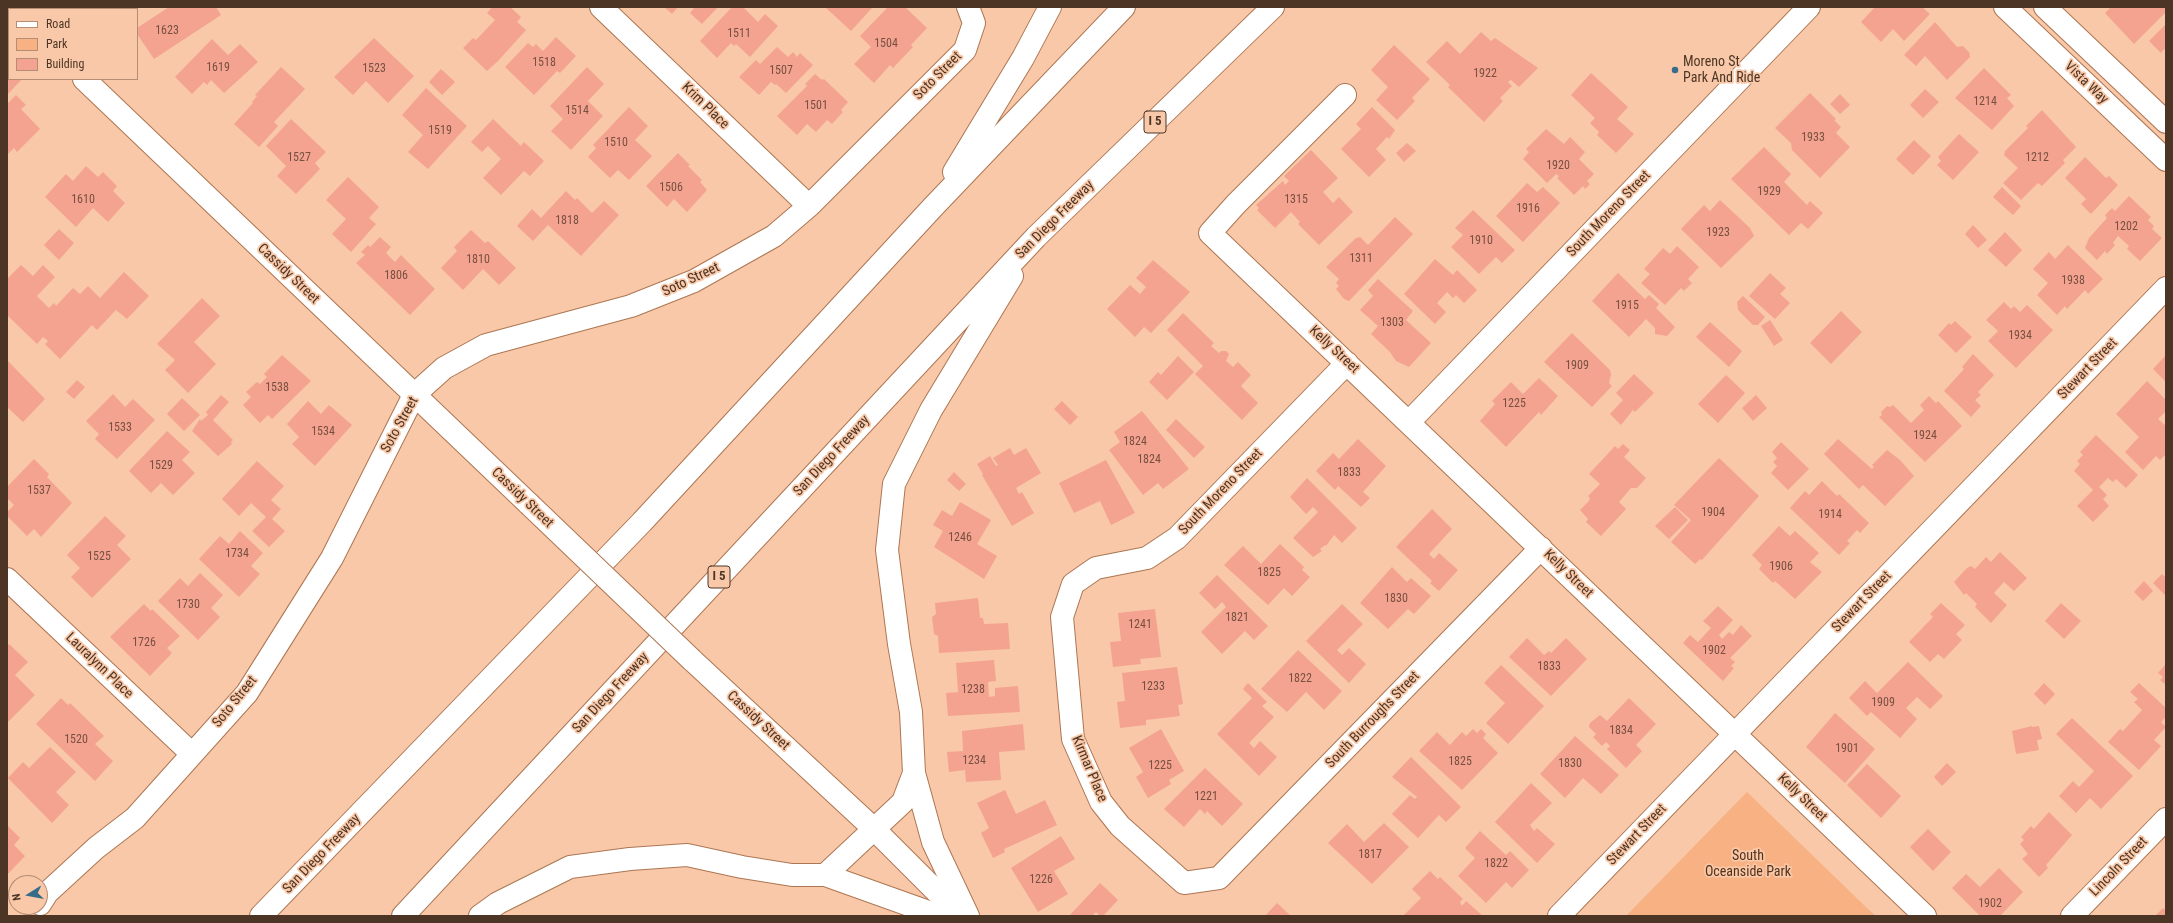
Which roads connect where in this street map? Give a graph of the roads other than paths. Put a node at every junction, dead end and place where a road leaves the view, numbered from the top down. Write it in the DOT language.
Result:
graph roads {
  1 [pos="601,7"];
  2 [pos="1050,7"];
  3 [pos="1124,7"];
  4 [pos="1273,7"];
  5 [pos="1809,7"];
  6 [pos="2045,7"];
  7 [pos="2009,8"];
  8 [pos="971,15"];
  9 [pos="85,80"];
  10 [pos="1345,95"];
  11 [pos="2166,122"];
  12 [pos="2166,160"];
  13 [pos="809,206"];
  14 [pos="933,207"];
  15 [pos="1036,237"];
  16 [pos="2166,288"];
  17 [pos="1347,363"];
  18 [pos="414,396"];
  19 [pos="1409,422"];
  20 [pos="1541,548"];
  21 [pos="7,579"];
  22 [pos="1073,584"];
  23 [pos="1734,733"];
  24 [pos="191,753"];
  25 [pos="914,773"];
  26 [pos="2166,819"];
  27 [pos="874,829"];
  28 [pos="825,875"];
  29 [pos="1198,882"];
  30 [pos="48,892"];
  31 [pos="261,916"];
  32 [pos="403,916"];
  33 [pos="480,916"];
  34 [pos="940,916"];
  35 [pos="961,916"];
  36 [pos="968,916"];
  37 [pos="1559,916"];
  38 [pos="1925,916"];
  39 [pos="2072,916"];
  1 -- 13 [label="main road, Krim Place"];
  2 -- 14 [label="main road"];
  3 -- 14 [label="main road, San Diego Freeway"];
  4 -- 15 [label="main road, San Diego Freeway / I 5"];
  5 -- 19 [label="main road, South Moreno Street"];
  6 -- 11 [label="main road, Vista Way"];
  7 -- 12 [label="main road, Vista Way"];
  8 -- 13 [label="main road, Soto Street"];
  9 -- 18 [label="main road, Cassidy Street"];
  10 -- 17 [label="main road, Kelly Street"];
  13 -- 18 [label="main road, Soto Street"];
  14 -- 31 [label="main road, San Diego Freeway"];
  15 -- 25 [label="main road"];
  15 -- 32 [label="main road, San Diego Freeway / I 5"];
  16 -- 23 [label="main road, Stewart Street"];
  17 -- 19 [label="main road, Kelly Street"];
  17 -- 22 [label="main road, South Moreno Street"];
  18 -- 24 [label="main road, Soto Street"];
  18 -- 27 [label="main road, Cassidy Street, bridge"];
  19 -- 20 [label="main road, Kelly Street"];
  20 -- 23 [label="main road, Kelly Street"];
  20 -- 29 [label="main road, South Burroughs Street"];
  21 -- 24 [label="main road, Lauralynn Place"];
  22 -- 29 [label="main road, Kirmar Place"];
  23 -- 37 [label="main road, Stewart Street"];
  23 -- 38 [label="main road, Kelly Street"];
  24 -- 30 [label="main road, Soto Street"];
  25 -- 27 [label="main road"];
  25 -- 36 [label="main road"];
  26 -- 39 [label="main road, Lincoln Street"];
  27 -- 28 [label="main road"];
  27 -- 35 [label="main road, Cassidy Street"];
  28 -- 33 [label="main road"];
  28 -- 34 [label="main road"];
}
